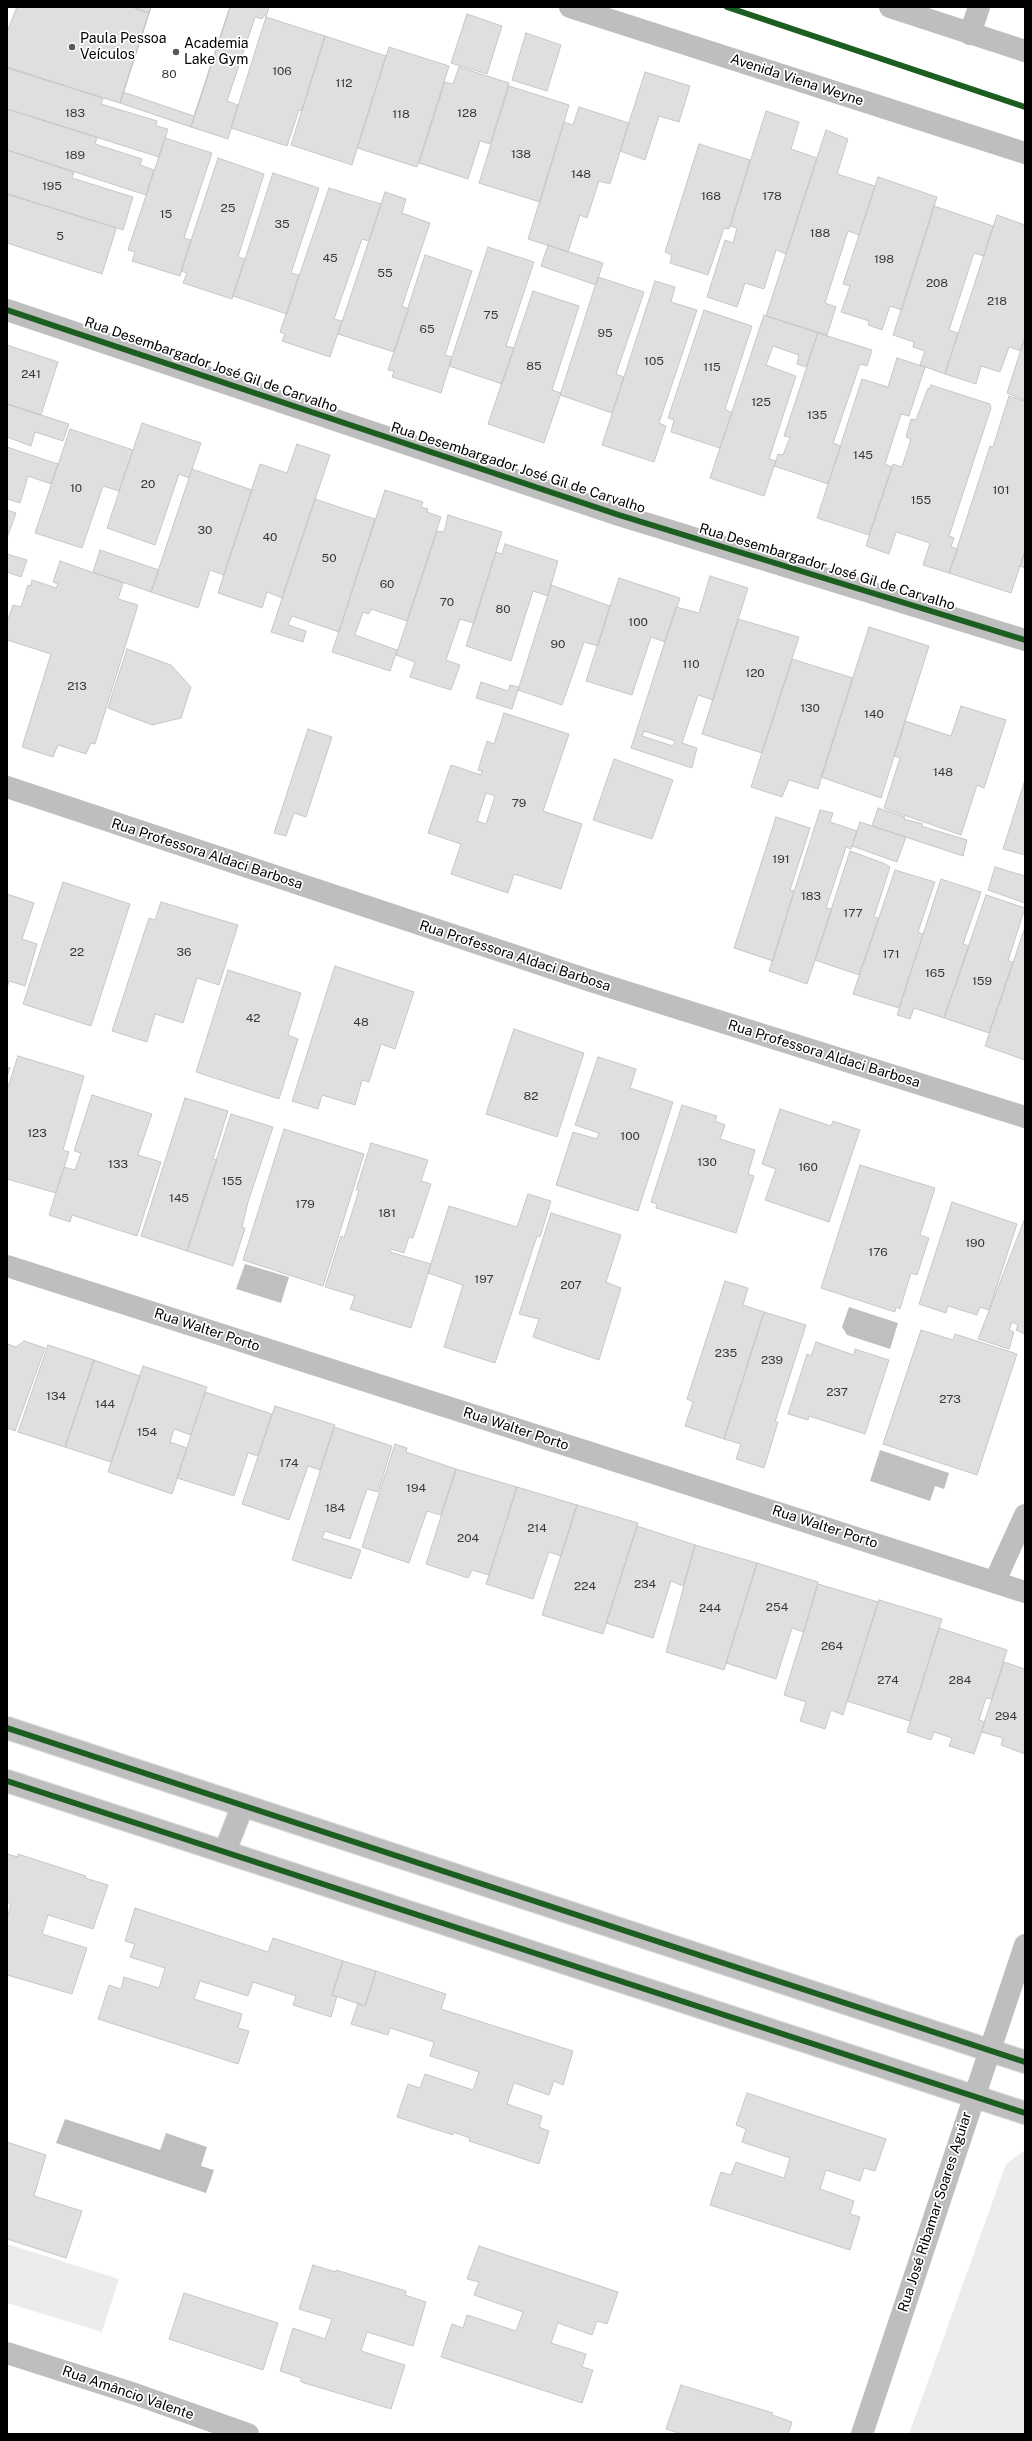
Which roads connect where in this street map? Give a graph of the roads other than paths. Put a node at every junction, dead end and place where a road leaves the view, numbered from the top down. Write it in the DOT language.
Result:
graph roads {
  1 [pos="570,7"];
  2 [pos="890,7"];
  3 [pos="979,7"];
  4 [pos="970,34"];
  5 [pos="1025,51"];
  6 [pos="1025,153"];
  7 [pos="7,310"];
  8 [pos="1025,640"];
  9 [pos="7,787"];
  10 [pos="1025,1117"];
  11 [pos="7,1266"];
  12 [pos="1025,1515"];
  13 [pos="995,1582"];
  14 [pos="1025,1592"];
  15 [pos="7,1728"];
  16 [pos="7,1781"];
  17 [pos="243,1805"];
  18 [pos="225,1851"];
  19 [pos="1025,1945"];
  20 [pos="990,2050"];
  21 [pos="1025,2062"];
  22 [pos="974,2095"];
  23 [pos="1025,2113"];
  24 [pos="7,2353"];
  25 [pos="248,2434"];
  26 [pos="862,2434"];
  1 -- 6 [label="street, Avenida Viena Weyne"];
  2 -- 4 [label="street"];
  3 -- 4 [label="street"];
  4 -- 5 [label="street"];
  7 -- 8 [label="street, Rua Desembargador José Gil de Carvalho"];
  9 -- 10 [label="street, Rua Professora Aldaci Barbosa"];
  11 -- 13 [label="street, Rua Walter Porto"];
  12 -- 13 [label="street"];
  13 -- 14 [label="street, Rua Walter Porto"];
  15 -- 17 [label="street"];
  16 -- 18 [label="street"];
  17 -- 18 [label="street"];
  17 -- 20 [label="street"];
  18 -- 22 [label="street"];
  19 -- 20 [label="street, Rua José Ribamar Soares Aguiar"];
  20 -- 21 [label="street"];
  20 -- 22 [label="street, Rua José Ribamar Soares Aguiar"];
  22 -- 23 [label="street"];
  22 -- 26 [label="street, Rua José Ribamar Soares Aguiar"];
  24 -- 25 [label="street, Rua Amâncio Valente"];
}
